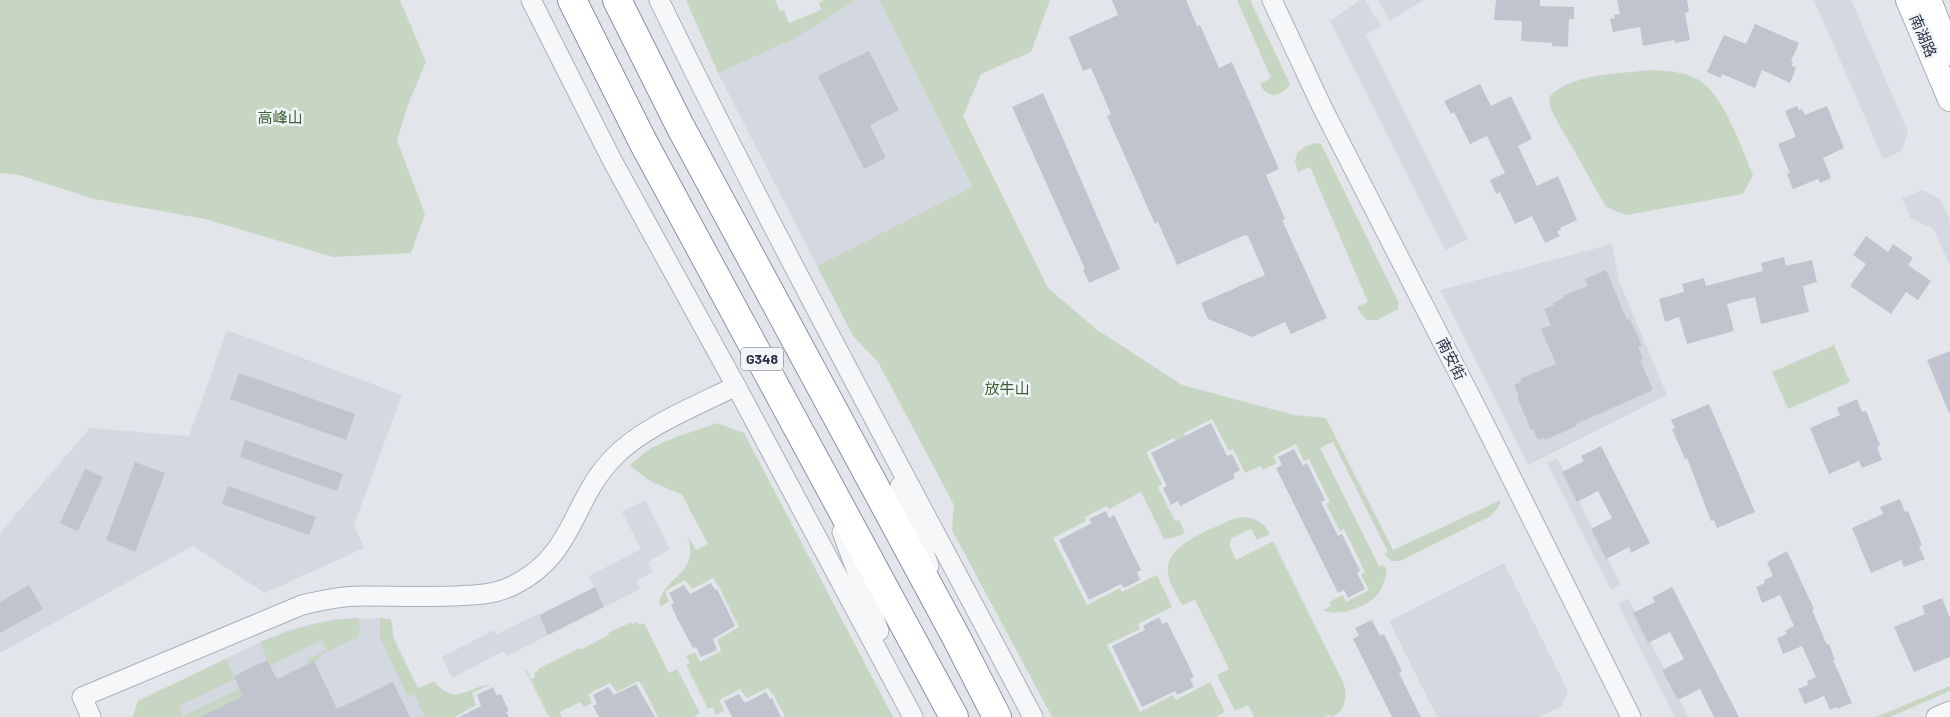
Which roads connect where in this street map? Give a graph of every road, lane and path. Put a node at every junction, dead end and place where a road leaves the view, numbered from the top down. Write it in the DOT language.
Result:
graph roads {
  1 [pos="531,0"];
  2 [pos="572,0"];
  3 [pos="617,0"];
  4 [pos="659,0"];
  5 [pos="1272,0"];
  6 [pos="1908,0"];
  7 [pos="1929,0"];
  8 [pos="1950,53"];
  9 [pos="1950,99"];
  10 [pos="736,386"];
  11 [pos="872,414"];
  12 [pos="814,456"];
  13 [pos="955,635"];
  14 [pos="902,695"];
  15 [pos="1950,711"];
  16 [pos="91,717"];
  17 [pos="913,717"];
  18 [pos="954,717"];
  19 [pos="997,717"];
  20 [pos="1033,717"];
  21 [pos="1631,717"];
  22 [pos="1936,717"];
  1 -- 10 [label="street"];
  2 -- 12 [label="highway, G348"];
  3 -- 13 [label="highway, G348"];
  4 -- 11 [label="street"];
  5 -- 21 [label="street, 南安街"];
  6 -- 9 [label="main road, 南湖路"];
  7 -- 8 [label="main road, 南湖路"];
  10 -- 14 [label="street"];
  10 -- 16 [label="street"];
  11 -- 13 [label="street"];
  11 -- 20 [label="street"];
  12 -- 14 [label="street"];
  12 -- 18 [label="highway, G348"];
  13 -- 19 [label="highway, G348"];
  14 -- 17 [label="street"];
  15 -- 22 [label="street"];
}
